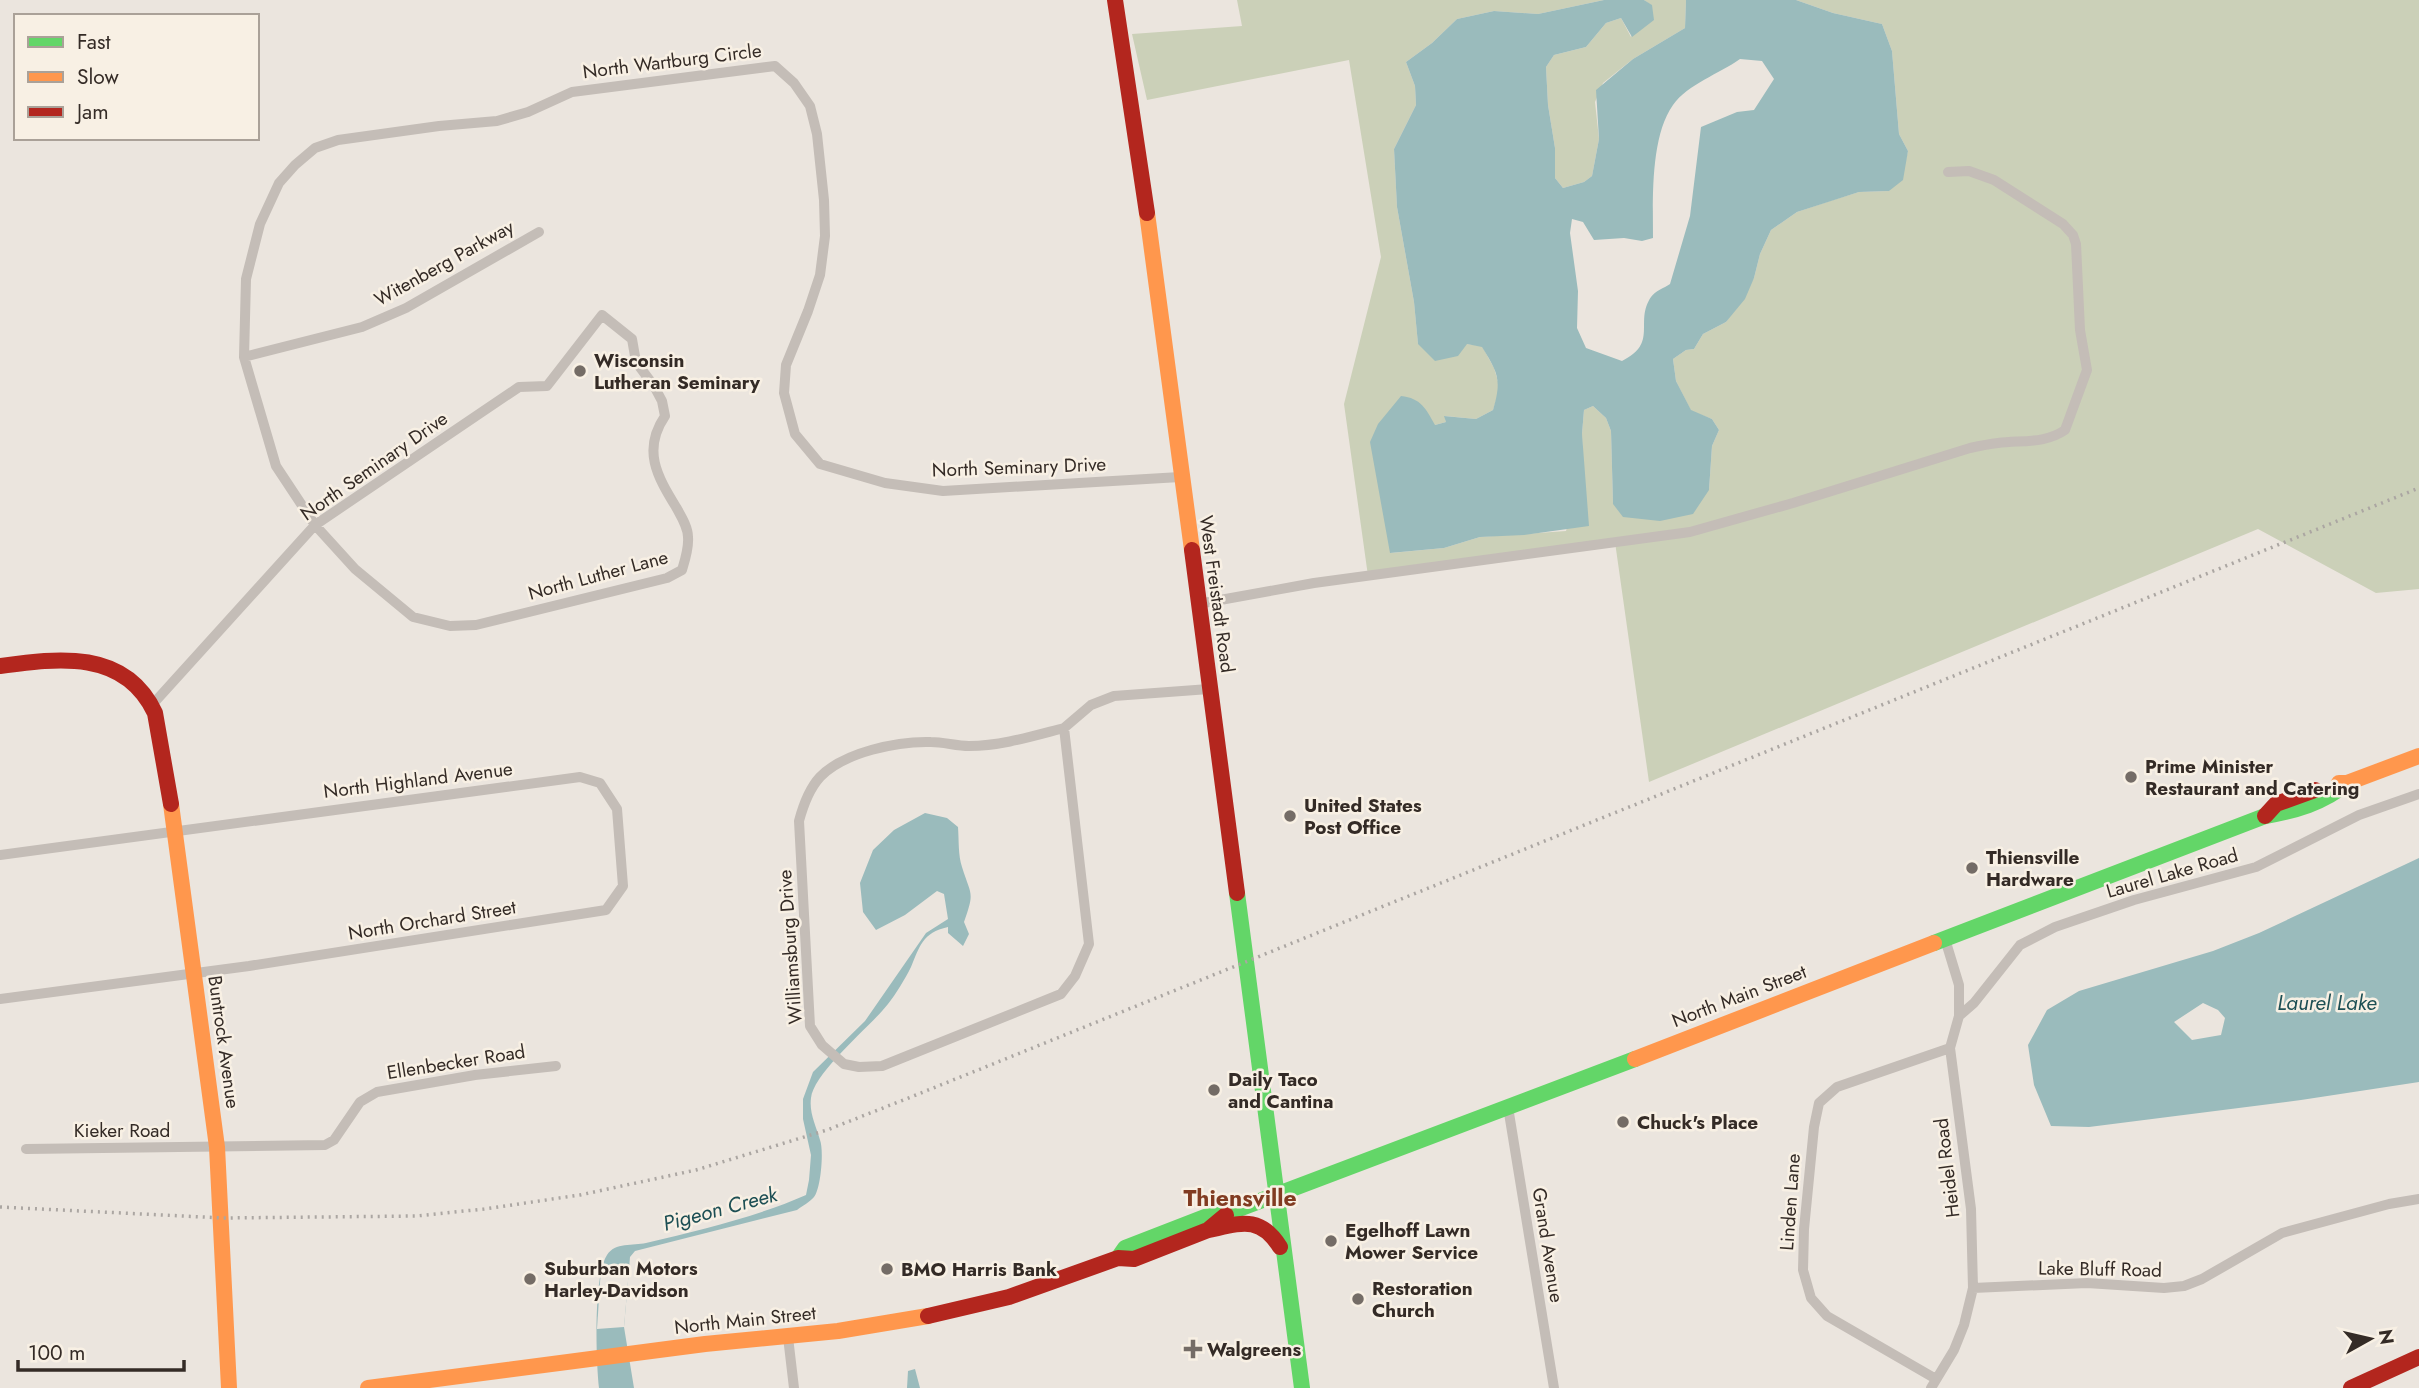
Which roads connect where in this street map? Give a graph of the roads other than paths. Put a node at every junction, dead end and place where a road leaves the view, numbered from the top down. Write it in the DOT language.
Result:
graph roads {
  1 [pos="1115,0"];
  2 [pos="1948,172"];
  3 [pos="539,232"];
  4 [pos="602,315"];
  5 [pos="244,357"];
  6 [pos="820,464"];
  7 [pos="1181,477"];
  8 [pos="315,525"];
  9 [pos="1198,604"];
  10 [pos="0,666"];
  11 [pos="1209,689"];
  12 [pos="152,705"];
  13 [pos="1064,728"];
  14 [pos="2419,756"];
  15 [pos="2419,794"];
  16 [pos="175,830"];
  17 [pos="621,843"];
  18 [pos="0,855"];
  19 [pos="1945,939"];
  20 [pos="192,973"];
  21 [pos="0,999"];
  22 [pos="1959,1016"];
  23 [pos="1950,1048"];
  24 [pos="556,1066"];
  25 [pos="1508,1107"];
  26 [pos="218,1147"];
  27 [pos="26,1149"];
  28 [pos="1276,1193"];
  29 [pos="2419,1199"];
  30 [pos="1228,1213"];
  31 [pos="1208,1230"];
  32 [pos="1283,1252"];
  33 [pos="1118,1258"];
  34 [pos="1973,1289"];
  35 [pos="788,1337"];
  36 [pos="2419,1357"];
  37 [pos="1933,1383"];
  38 [pos="229,1388"];
  39 [pos="368,1388"];
  40 [pos="794,1388"];
  41 [pos="1302,1388"];
  42 [pos="1554,1388"];
  43 [pos="2351,1388"];
  1 -- 7 [label="main road, West Freistadt Road"];
  2 -- 9 [label="street"];
  3 -- 5 [label="street, Witenberg Parkway"];
  4 -- 8 [label="street, North Seminary Drive"];
  4 -- 8 [label="street, North Luther Lane"];
  5 -- 6 [label="street, North Wartburg Circle"];
  5 -- 8 [label="street, North Wartburg Circle"];
  6 -- 7 [label="street, North Seminary Drive"];
  7 -- 9 [label="main road, West Freistadt Road"];
  8 -- 12 [label="street, North Seminary Drive"];
  9 -- 11 [label="main road, West Freistadt Road"];
  10 -- 12 [label="main road"];
  11 -- 13 [label="street, Williamsburg Drive"];
  11 -- 28 [label="main road, West Freistadt Road"];
  12 -- 16 [label="main road, Buntrock Avenue"];
  13 -- 13 [label="street, Williamsburg Drive"];
  14 -- 19 [label="main road, North Main Street"];
  15 -- 22 [label="street, Laurel Lake Road"];
  16 -- 17 [label="street, North Highland Avenue"];
  16 -- 18 [label="street, North Highland Avenue"];
  16 -- 20 [label="main road, Buntrock Avenue"];
  17 -- 20 [label="street, North Orchard Street"];
  19 -- 22 [label="street, Heidel Road"];
  19 -- 25 [label="main road, North Main Street"];
  20 -- 21 [label="street, North Orchard Street"];
  20 -- 26 [label="main road, Buntrock Avenue"];
  22 -- 23 [label="street, Heidel Road"];
  23 -- 34 [label="street, Heidel Road"];
  23 -- 37 [label="street, Linden Lane"];
  24 -- 26 [label="street, Ellenbecker Road"];
  25 -- 28 [label="main road, North Main Street"];
  25 -- 42 [label="street, Grand Avenue"];
  26 -- 27 [label="street, Kieker Road"];
  26 -- 38 [label="main road, Buntrock Avenue"];
  28 -- 30 [label="main road, North Main Street"];
  28 -- 32 [label="main road, West Freistadt Road"];
  29 -- 34 [label="street, Lake Bluff Road"];
  30 -- 31 [label="main road, North Main Street"];
  30 -- 33 [label="main road, North Main Street"];
  31 -- 32 [label="main road"];
  31 -- 33 [label="main road, North Main Street"];
  32 -- 41 [label="main road, West Freistadt Road"];
  33 -- 35 [label="main road, North Main Street"];
  34 -- 37 [label="street, Heidel Road"];
  35 -- 39 [label="main road, North Main Street"];
  35 -- 40 [label="street"];
  36 -- 43 [label="main road"];
}
